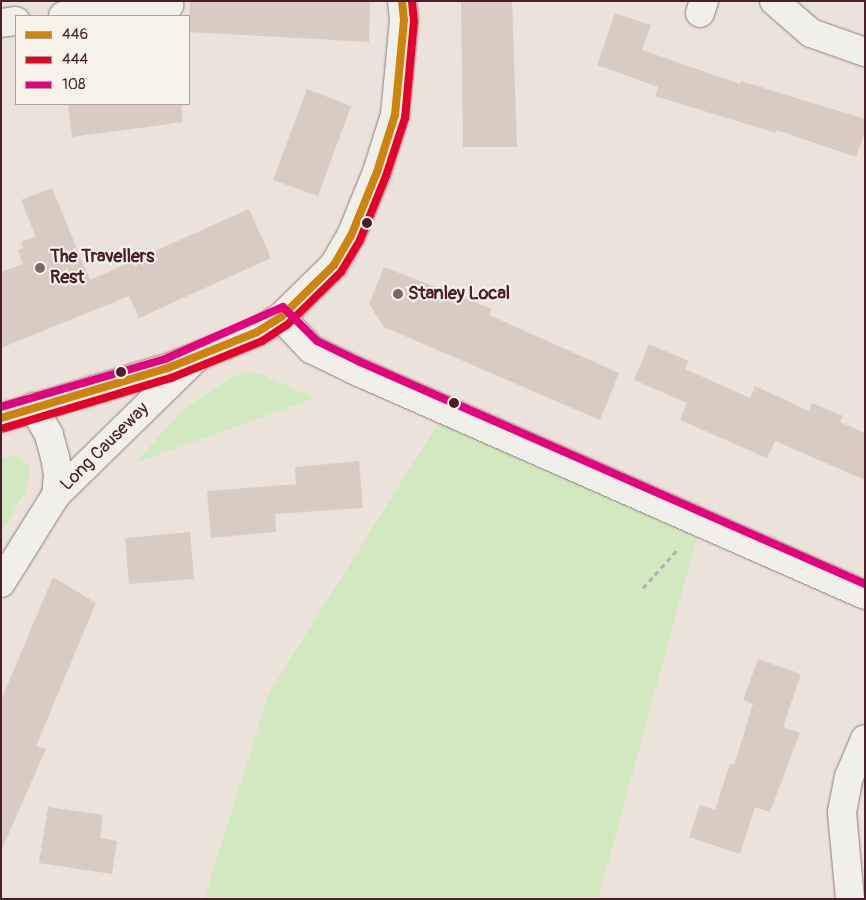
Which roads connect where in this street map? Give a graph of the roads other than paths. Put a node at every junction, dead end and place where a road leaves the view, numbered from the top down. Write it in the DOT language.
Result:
graph roads {
  1 [pos="402,1"];
  2 [pos="774,1"];
  3 [pos="169,5"];
  4 [pos="72,15"];
  5 [pos="15,21"];
  6 [pos="1,23"];
  7 [pos="865,52"];
  8 [pos="281,316"];
  9 [pos="197,357"];
  10 [pos="33,407"];
  11 [pos="1,418"];
  12 [pos="56,495"];
  13 [pos="1,583"];
  14 [pos="865,595"];
  15 [pos="865,739"];
  16 [pos="850,899"];
  1 -- 8 [label="street"];
  2 -- 7 [label="street"];
  3 -- 4 [label="street"];
  5 -- 6 [label="street"];
  8 -- 9 [label="street"];
  8 -- 14 [label="street"];
  9 -- 10 [label="street"];
  9 -- 12 [label="street, Long Causeway"];
  10 -- 11 [label="street"];
  10 -- 12 [label="street, Long Causeway"];
  12 -- 13 [label="street, Long Causeway"];
  15 -- 16 [label="street"];
}
